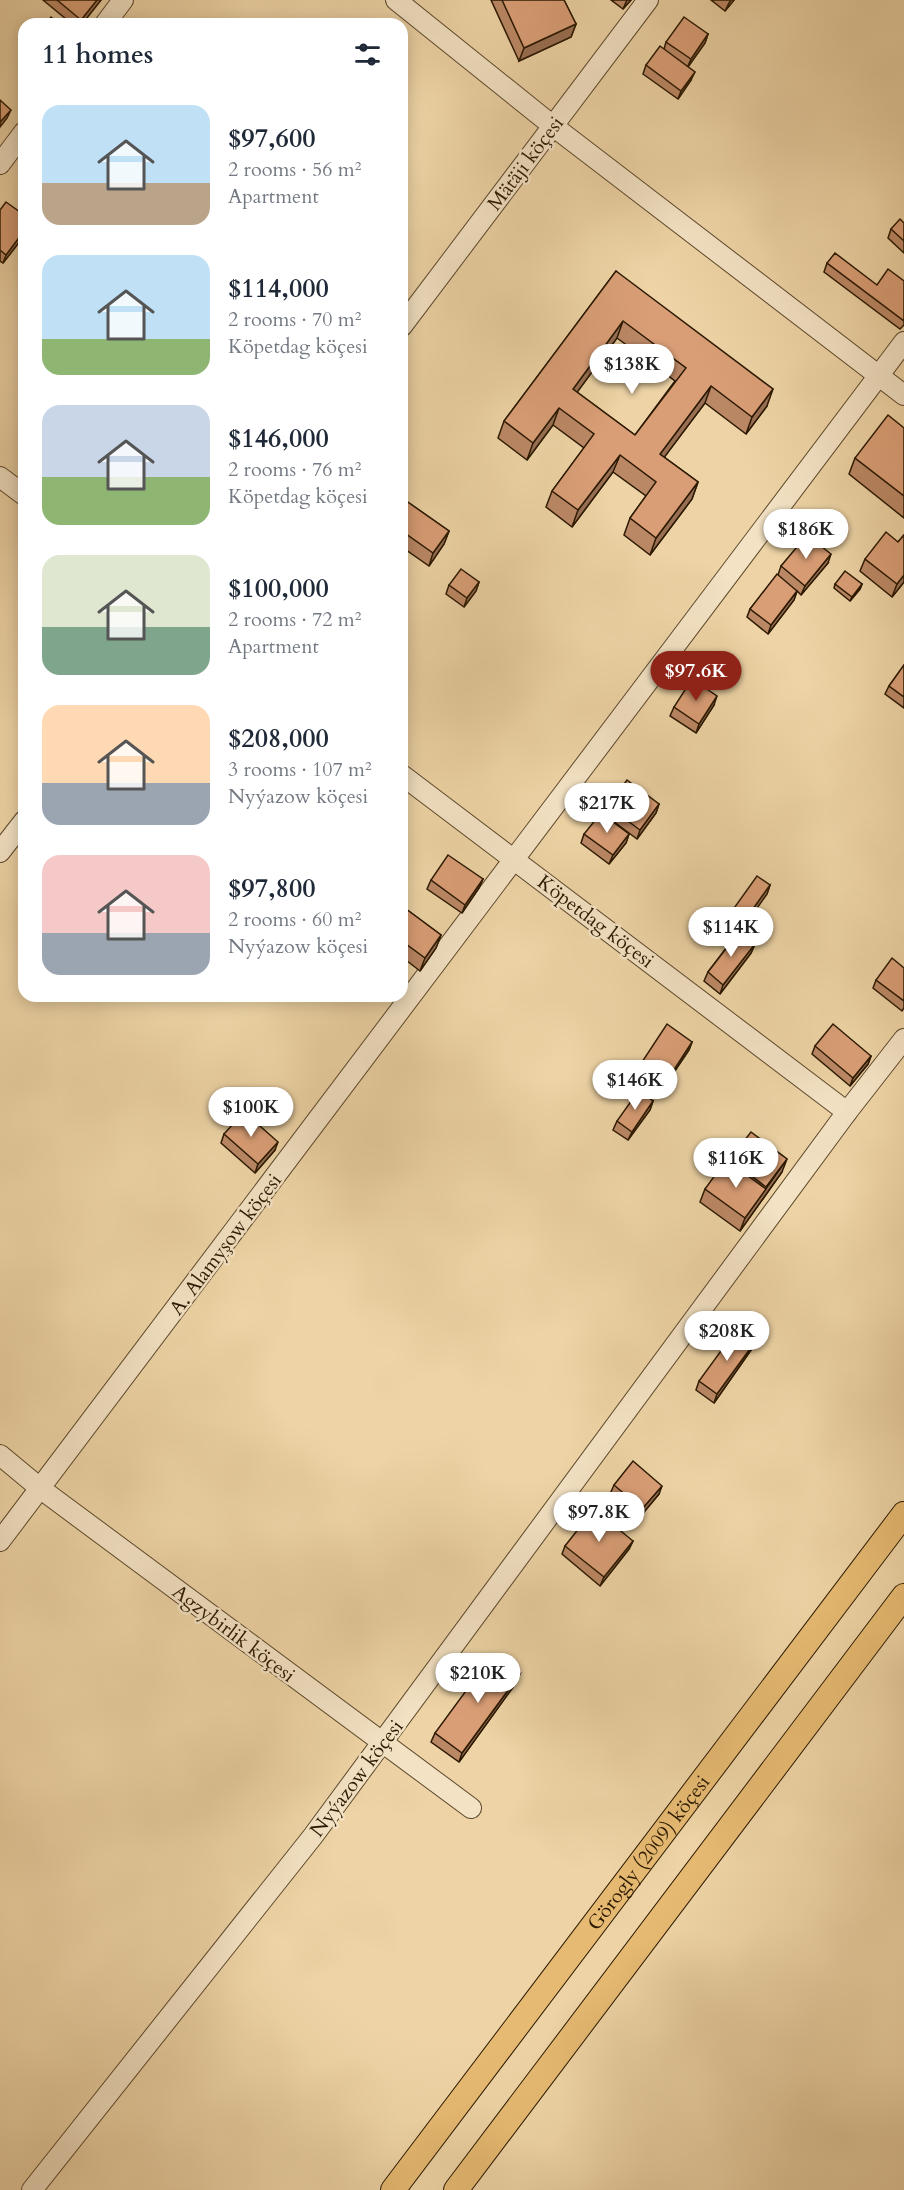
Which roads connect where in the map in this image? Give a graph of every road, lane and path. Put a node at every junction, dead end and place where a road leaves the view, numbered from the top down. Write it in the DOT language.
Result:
graph roads {
  1 [pos="123,0"];
  2 [pos="396,0"];
  3 [pos="648,0"];
  4 [pos="110,18"];
  5 [pos="553,126"];
  6 [pos="18,140"];
  7 [pos="0,164"];
  8 [pos="408,318"];
  9 [pos="904,342"];
  10 [pos="878,376"];
  11 [pos="904,395"];
  12 [pos="0,477"];
  13 [pos="18,490"];
  14 [pos="408,780"];
  15 [pos="18,829"];
  16 [pos="0,852"];
  17 [pos="515,860"];
  18 [pos="408,1002"];
  19 [pos="408,1002"];
  20 [pos="904,1039"];
  21 [pos="847,1112"];
  22 [pos="0,1455"];
  23 [pos="41,1489"];
  24 [pos="904,1514"];
  25 [pos="0,1540"];
  26 [pos="904,1596"];
  27 [pos="382,1743"];
  28 [pos="471,1808"];
  29 [pos="32,2190"];
  30 [pos="393,2190"];
  31 [pos="456,2190"];
  1 -- 4 [label="street"];
  2 -- 5 [label="street"];
  3 -- 5 [label="street, Mätäji köçesi"];
  5 -- 8 [label="street, Mätäji köçesi"];
  5 -- 10 [label="street"];
  6 -- 7 [label="street"];
  9 -- 10 [label="street, A. Alamyşow köçesi"];
  10 -- 11 [label="street"];
  10 -- 17 [label="street, A. Alamyşow köçesi"];
  12 -- 13 [label="street"];
  14 -- 17 [label="street, Köpetdag köçesi"];
  15 -- 16 [label="street"];
  17 -- 19 [label="street, A. Alamyşow köçesi"];
  17 -- 21 [label="street, Köpetdag köçesi"];
  18 -- 23 [label="street, A. Alamyşow köçesi"];
  20 -- 21 [label="street, Nyýazow köçesi"];
  21 -- 27 [label="street, Nyýazow köçesi"];
  22 -- 23 [label="street, Agzybirlik köçesi"];
  23 -- 25 [label="street, A. Alamyşow köçesi"];
  23 -- 27 [label="street, Agzybirlik köçesi"];
  24 -- 30 [label="main road, Görogly (2009) köçesi"];
  26 -- 31 [label="main road"];
  27 -- 28 [label="street, Agzybirlik köçesi"];
  27 -- 29 [label="street, Nyýazow köçesi"];
}
